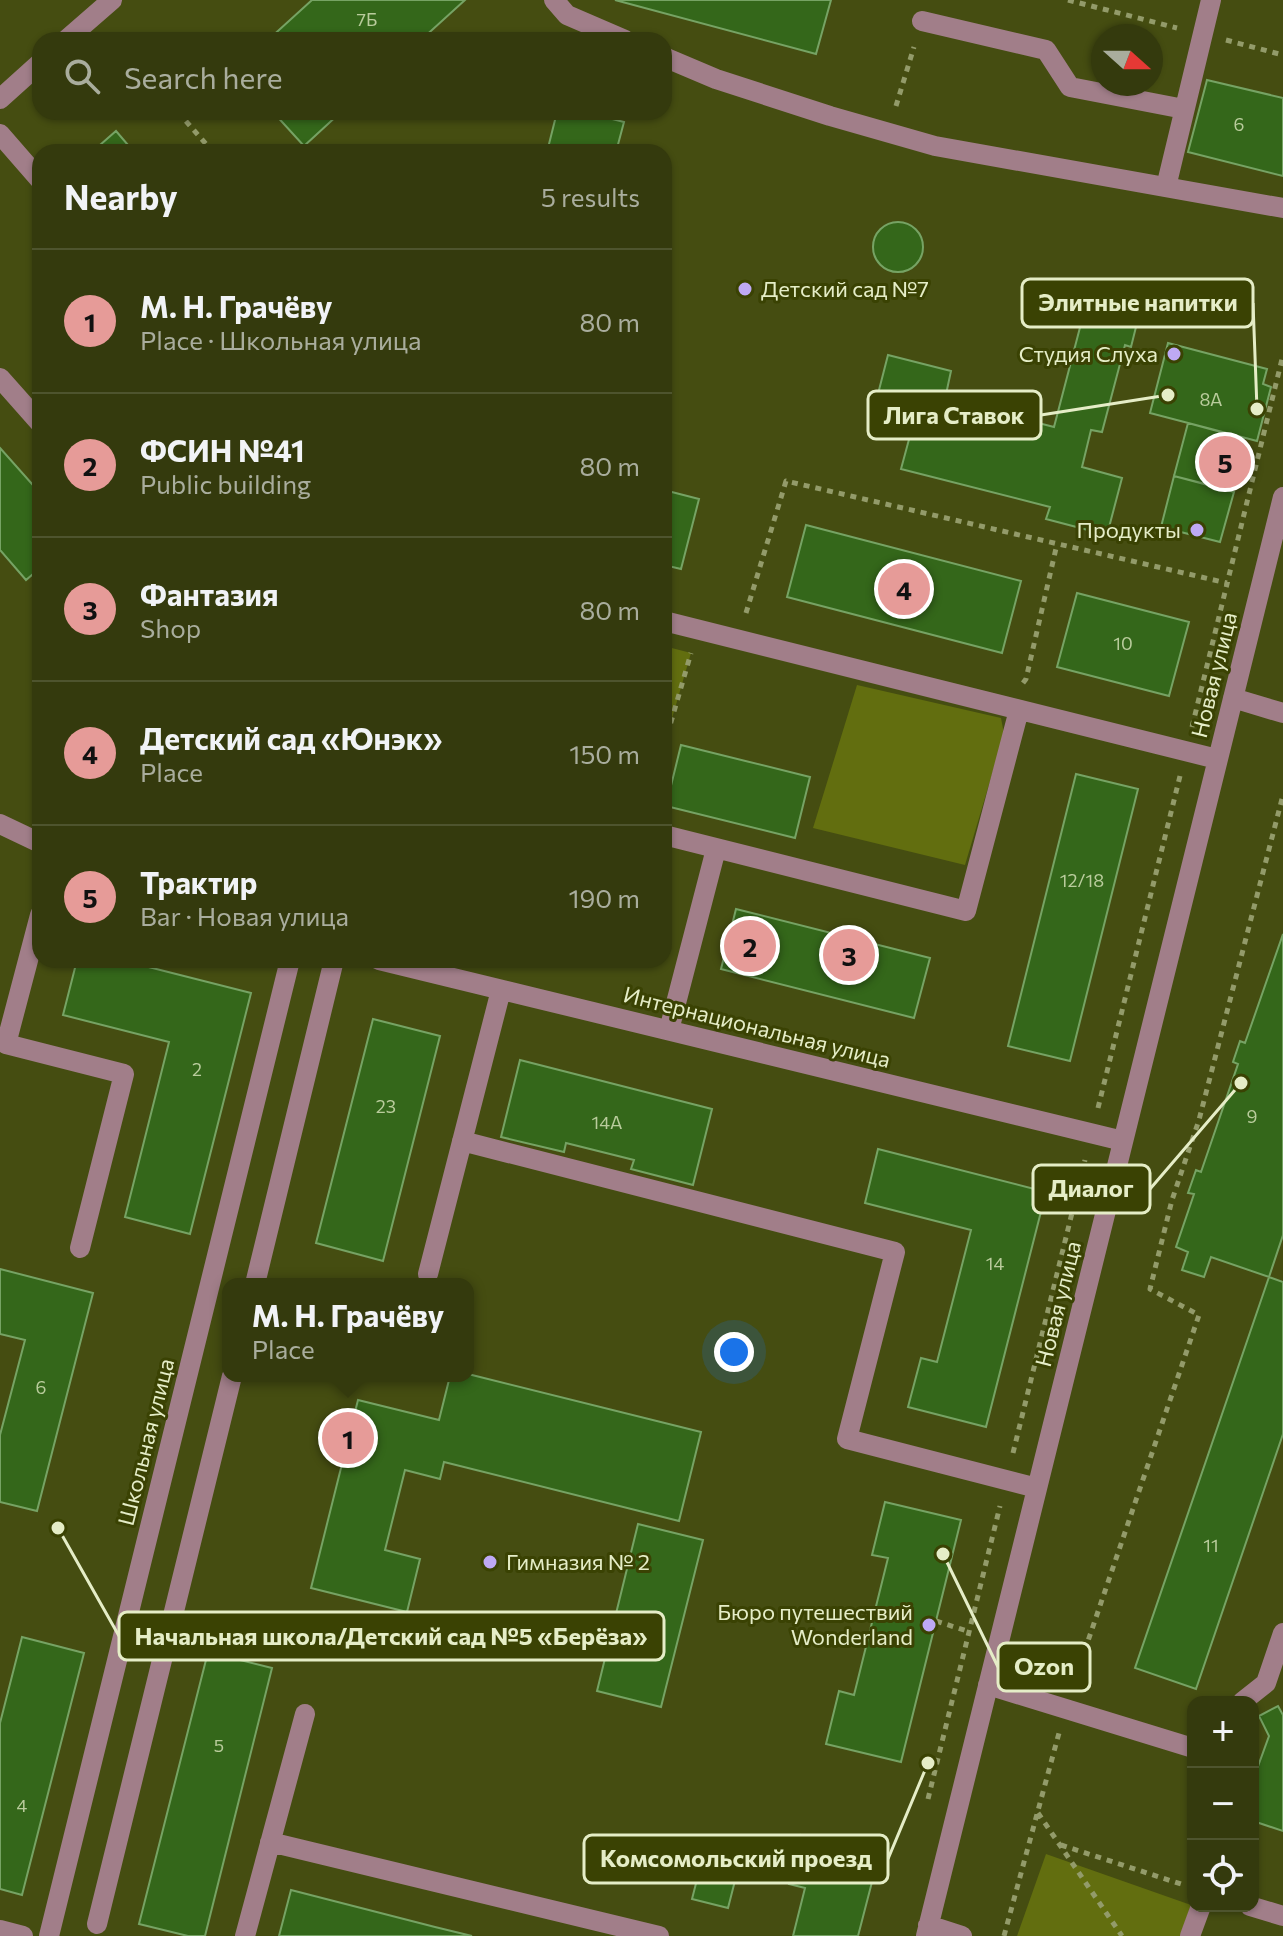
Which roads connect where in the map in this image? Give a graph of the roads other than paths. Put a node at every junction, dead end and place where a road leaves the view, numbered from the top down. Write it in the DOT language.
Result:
graph roads {
  1 [pos="112,0"];
  2 [pos="554,0"];
  3 [pos="1211,0"];
  4 [pos="922,21"];
  5 [pos="75,32"];
  6 [pos="606,32"];
  7 [pos="672,60"];
  8 [pos="32,70"];
  9 [pos="0,99"];
  10 [pos="1184,109"];
  11 [pos="0,134"];
  12 [pos="32,171"];
  13 [pos="1166,187"];
  14 [pos="1283,208"];
  15 [pos="0,378"];
  16 [pos="32,414"];
  17 [pos="1283,497"];
  18 [pos="672,623"];
  19 [pos="1233,698"];
  20 [pos="1014,708"];
  21 [pos="1283,713"];
  22 [pos="1217,759"];
  23 [pos="0,824"];
  24 [pos="672,837"];
  25 [pos="32,839"];
  26 [pos="716,849"];
  27 [pos="32,945"];
  28 [pos="288,968"];
  29 [pos="332,968"];
  30 [pos="412,968"];
  31 [pos="501,990"];
  32 [pos="669,1030"];
  33 [pos="462,1141"];
  34 [pos="1123,1141"];
  35 [pos="80,1248"];
  36 [pos="428,1274"];
  37 [pos="256,1278"];
  38 [pos="231,1382"];
  39 [pos="1037,1488"];
  40 [pos="1283,1633"];
  41 [pos="988,1685"];
  42 [pos="1250,1696"];
  43 [pos="305,1714"];
  44 [pos="1187,1746"];
  45 [pos="270,1842"];
  46 [pos="1259,1909"];
  47 [pos="1199,1912"];
  48 [pos="1283,1916"];
  49 [pos="97,1924"];
  50 [pos="0,1930"];
  51 [pos="927,1931"];
  52 [pos="637,1933"];
  53 [pos="23,1936"];
  54 [pos="49,1936"];
  55 [pos="245,1936"];
  56 [pos="659,1936"];
  57 [pos="962,1936"];
  58 [pos="1190,1936"];
  1 -- 5 [label="street"];
  2 -- 6 [label="street"];
  3 -- 10 [label="street"];
  4 -- 10 [label="street"];
  7 -- 13 [label="street"];
  8 -- 9 [label="street"];
  10 -- 13 [label="street"];
  11 -- 12 [label="street"];
  13 -- 14 [label="street"];
  15 -- 16 [label="street"];
  17 -- 19 [label="street, Новая улица"];
  18 -- 20 [label="street"];
  19 -- 21 [label="street"];
  19 -- 22 [label="street, Новая улица"];
  20 -- 22 [label="street"];
  20 -- 26 [label="street"];
  22 -- 34 [label="street, Новая улица"];
  23 -- 25 [label="street"];
  24 -- 26 [label="street"];
  26 -- 32 [label="street"];
  27 -- 35 [label="street"];
  28 -- 54 [label="street, Школьная улица"];
  29 -- 37 [label="street"];
  30 -- 31 [label="street, Интернациональная улица"];
  31 -- 32 [label="street, Интернациональная улица"];
  31 -- 33 [label="street"];
  32 -- 34 [label="street, Интернациональная улица"];
  33 -- 36 [label="street"];
  33 -- 39 [label="street"];
  34 -- 39 [label="street, Новая улица"];
  38 -- 49 [label="street"];
  39 -- 41 [label="street, Новая улица"];
  40 -- 42 [label="street"];
  41 -- 44 [label="street"];
  41 -- 51 [label="street, Новая улица"];
  43 -- 45 [label="street"];
  45 -- 52 [label="street"];
  45 -- 55 [label="street"];
  46 -- 48 [label="street"];
  47 -- 58 [label="street"];
  50 -- 53 [label="street"];
  51 -- 57 [label="street"];
  52 -- 56 [label="street"];
}
